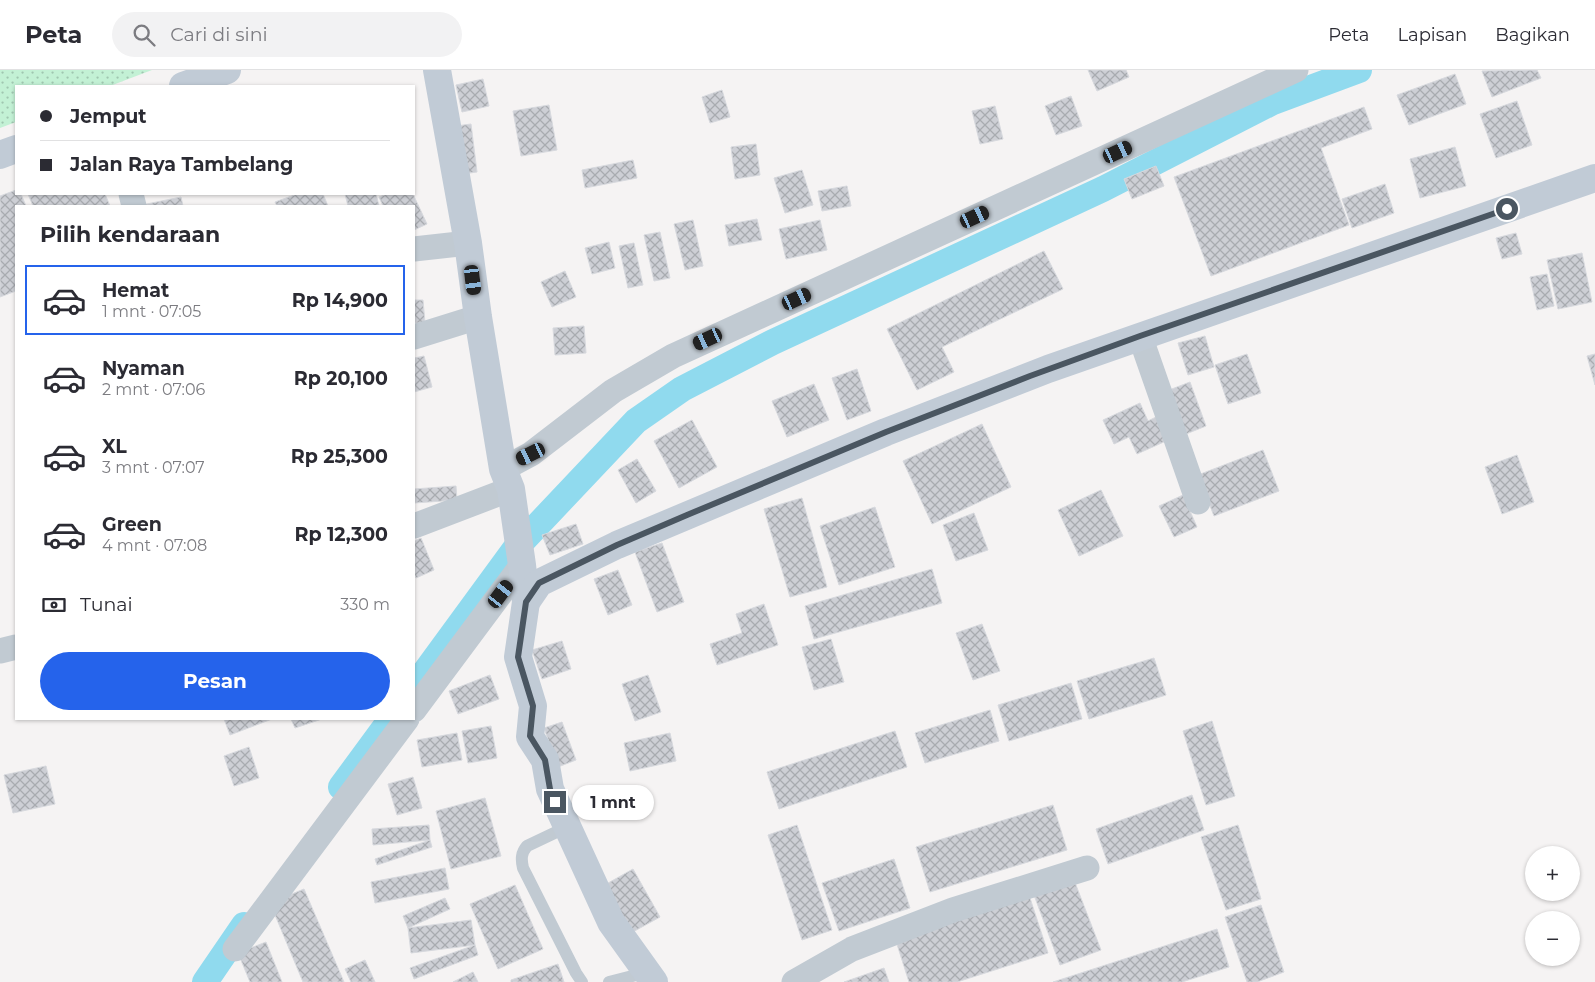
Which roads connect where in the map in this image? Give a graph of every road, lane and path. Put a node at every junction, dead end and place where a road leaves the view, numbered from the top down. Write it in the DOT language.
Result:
graph roads {
  1 [pos="227,70"];
  2 [pos="437,70"];
  3 [pos="1296,70"];
  4 [pos="186,85"];
  5 [pos="15,149"];
  6 [pos="0,155"];
  7 [pos="1595,178"];
  8 [pos="468,243"];
  9 [pos="415,248"];
  10 [pos="478,317"];
  11 [pos="415,336"];
  12 [pos="1140,336"];
  13 [pos="509,490"];
  14 [pos="1198,502"];
  15 [pos="415,526"];
  16 [pos="522,565"];
  17 [pos="526,602"];
  18 [pos="15,647"];
  19 [pos="0,651"];
  20 [pos="415,709"];
  21 [pos="406,720"];
  22 [pos="567,827"];
  23 [pos="1087,868"];
  24 [pos="235,949"];
  25 [pos="651,977"];
  26 [pos="582,982"];
  27 [pos="609,982"];
  28 [pos="794,982"];
  1 -- 4 [label="main road"];
  2 -- 8 [label="main road"];
  3 -- 13 [label="street"];
  5 -- 6 [label="main road"];
  7 -- 12 [label="main road"];
  8 -- 9 [label="street"];
  8 -- 10 [label="main road"];
  10 -- 11 [label="street"];
  10 -- 13 [label="main road"];
  12 -- 14 [label="street"];
  12 -- 17 [label="main road"];
  13 -- 15 [label="street"];
  13 -- 16 [label="main road"];
  16 -- 17 [label="main road"];
  16 -- 20 [label="street"];
  17 -- 22 [label="main road"];
  18 -- 19 [label="street"];
  21 -- 24 [label="street"];
  22 -- 25 [label="main road"];
  22 -- 26 [label="lane"];
  23 -- 28 [label="street"];
  25 -- 27 [label="lane"];
}
